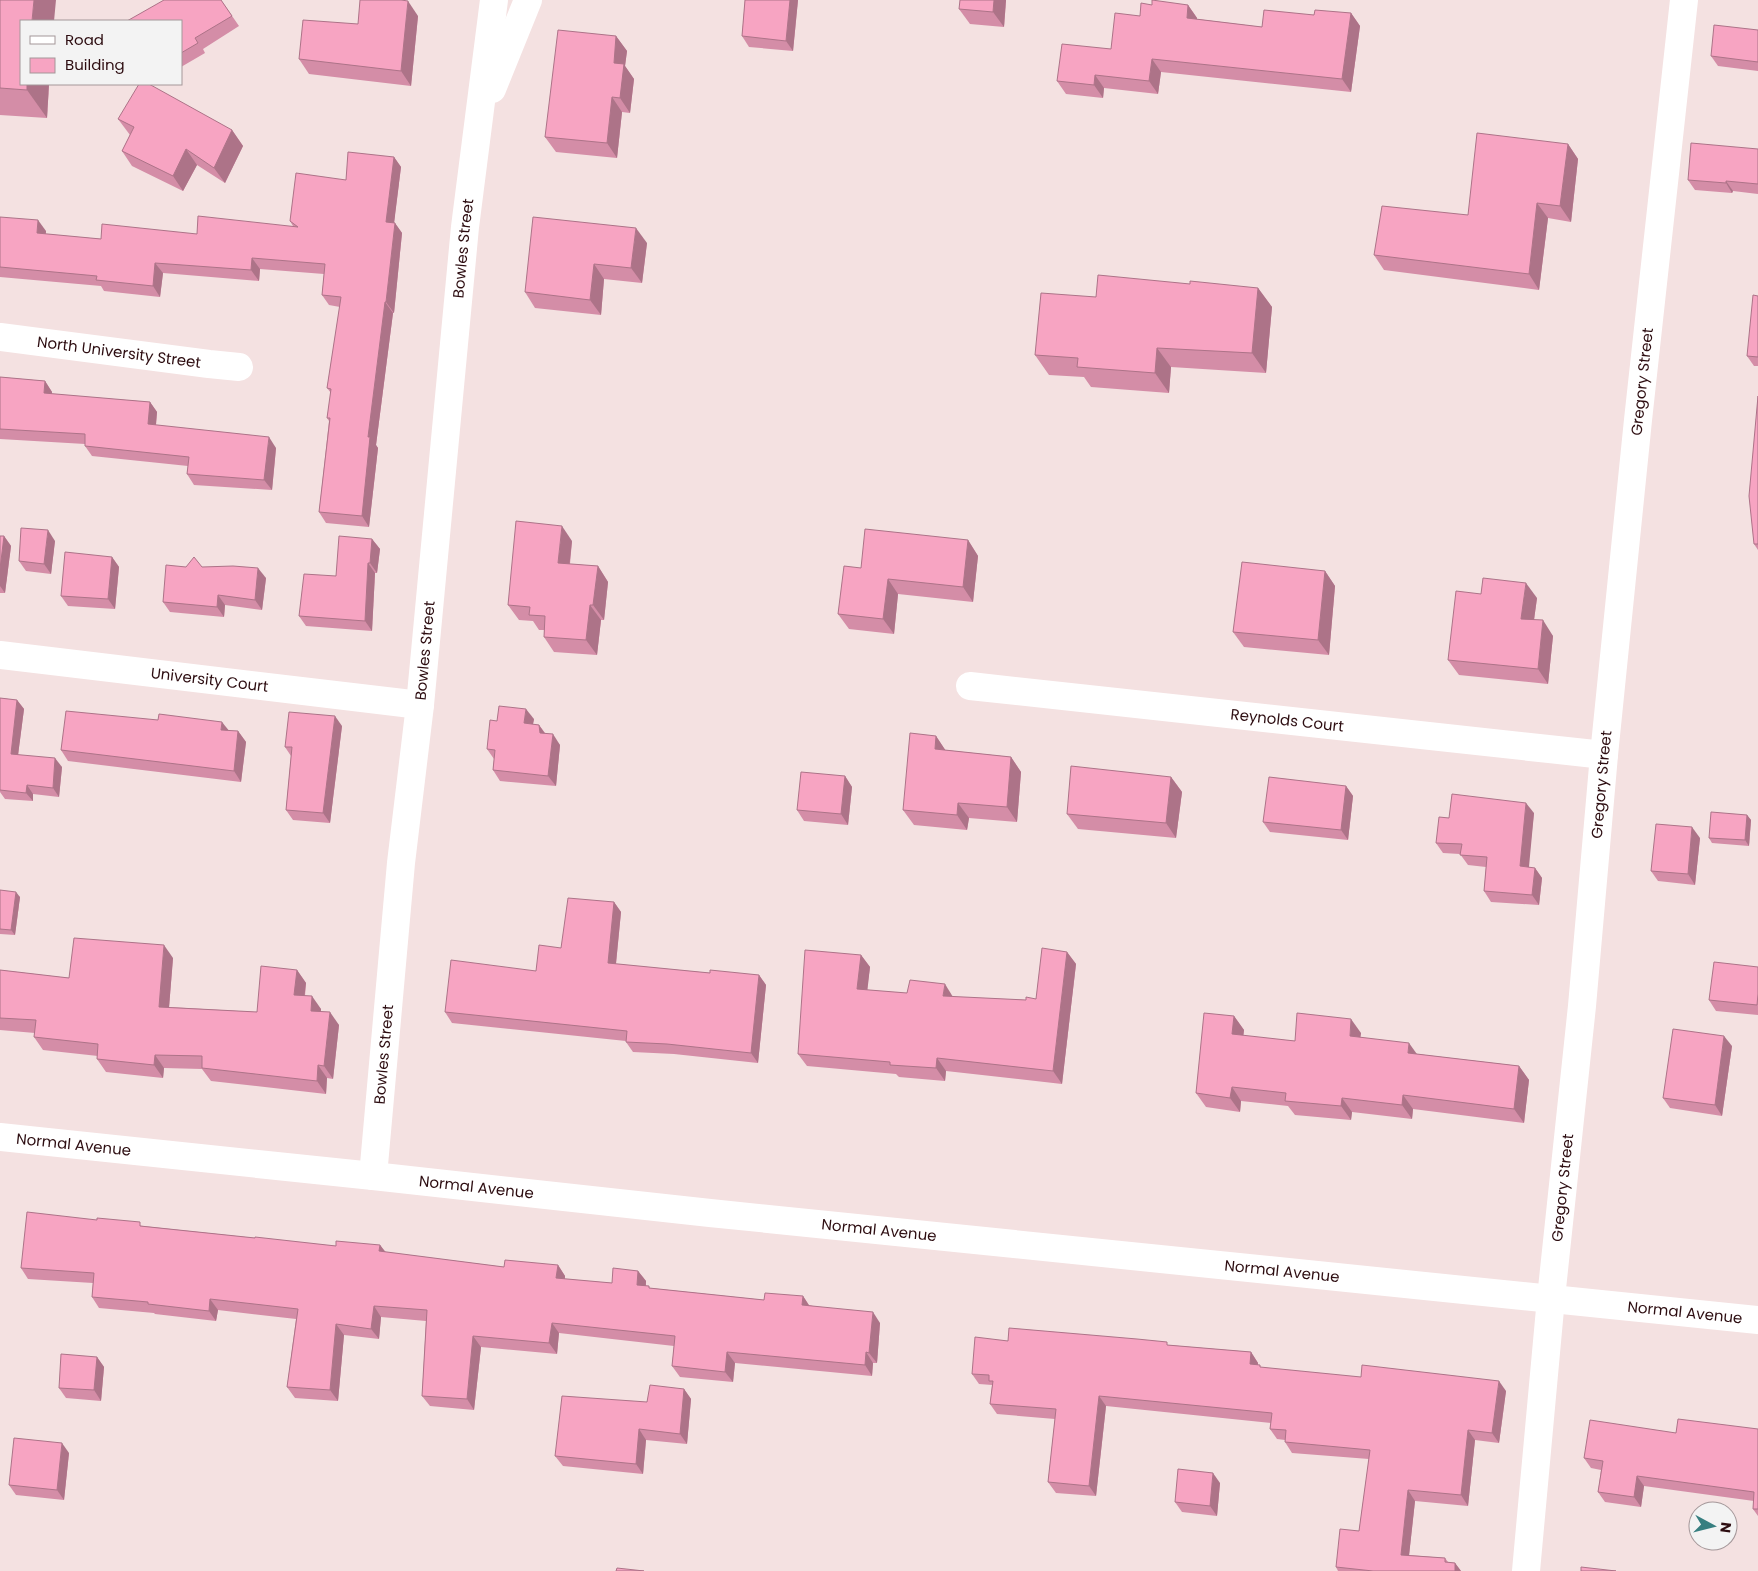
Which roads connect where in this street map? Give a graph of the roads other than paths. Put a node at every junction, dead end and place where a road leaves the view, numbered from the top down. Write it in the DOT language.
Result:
graph roads {
  1 [pos="494,0"];
  2 [pos="528,0"];
  3 [pos="1684,0"];
  4 [pos="477,128"];
  5 [pos="0,337"];
  6 [pos="239,367"];
  7 [pos="0,655"];
  8 [pos="970,686"];
  9 [pos="420,705"];
  10 [pos="1604,755"];
  11 [pos="0,1137"];
  12 [pos="373,1176"];
  13 [pos="1550,1298"];
  14 [pos="1758,1320"];
  15 [pos="1526,1571"];
  1 -- 4 [label="street, Bowles Street"];
  2 -- 4 [label="street, Bowles Street"];
  3 -- 10 [label="street, Gregory Street"];
  4 -- 9 [label="street, Bowles Street"];
  5 -- 6 [label="street, North University Street"];
  7 -- 9 [label="street, University Court"];
  8 -- 10 [label="street, Reynolds Court"];
  9 -- 12 [label="street, Bowles Street"];
  10 -- 13 [label="street, Gregory Street"];
  11 -- 12 [label="street, Normal Avenue"];
  12 -- 13 [label="street, Normal Avenue"];
  13 -- 14 [label="street, Normal Avenue"];
  13 -- 15 [label="street, Gregory Street"];
}
